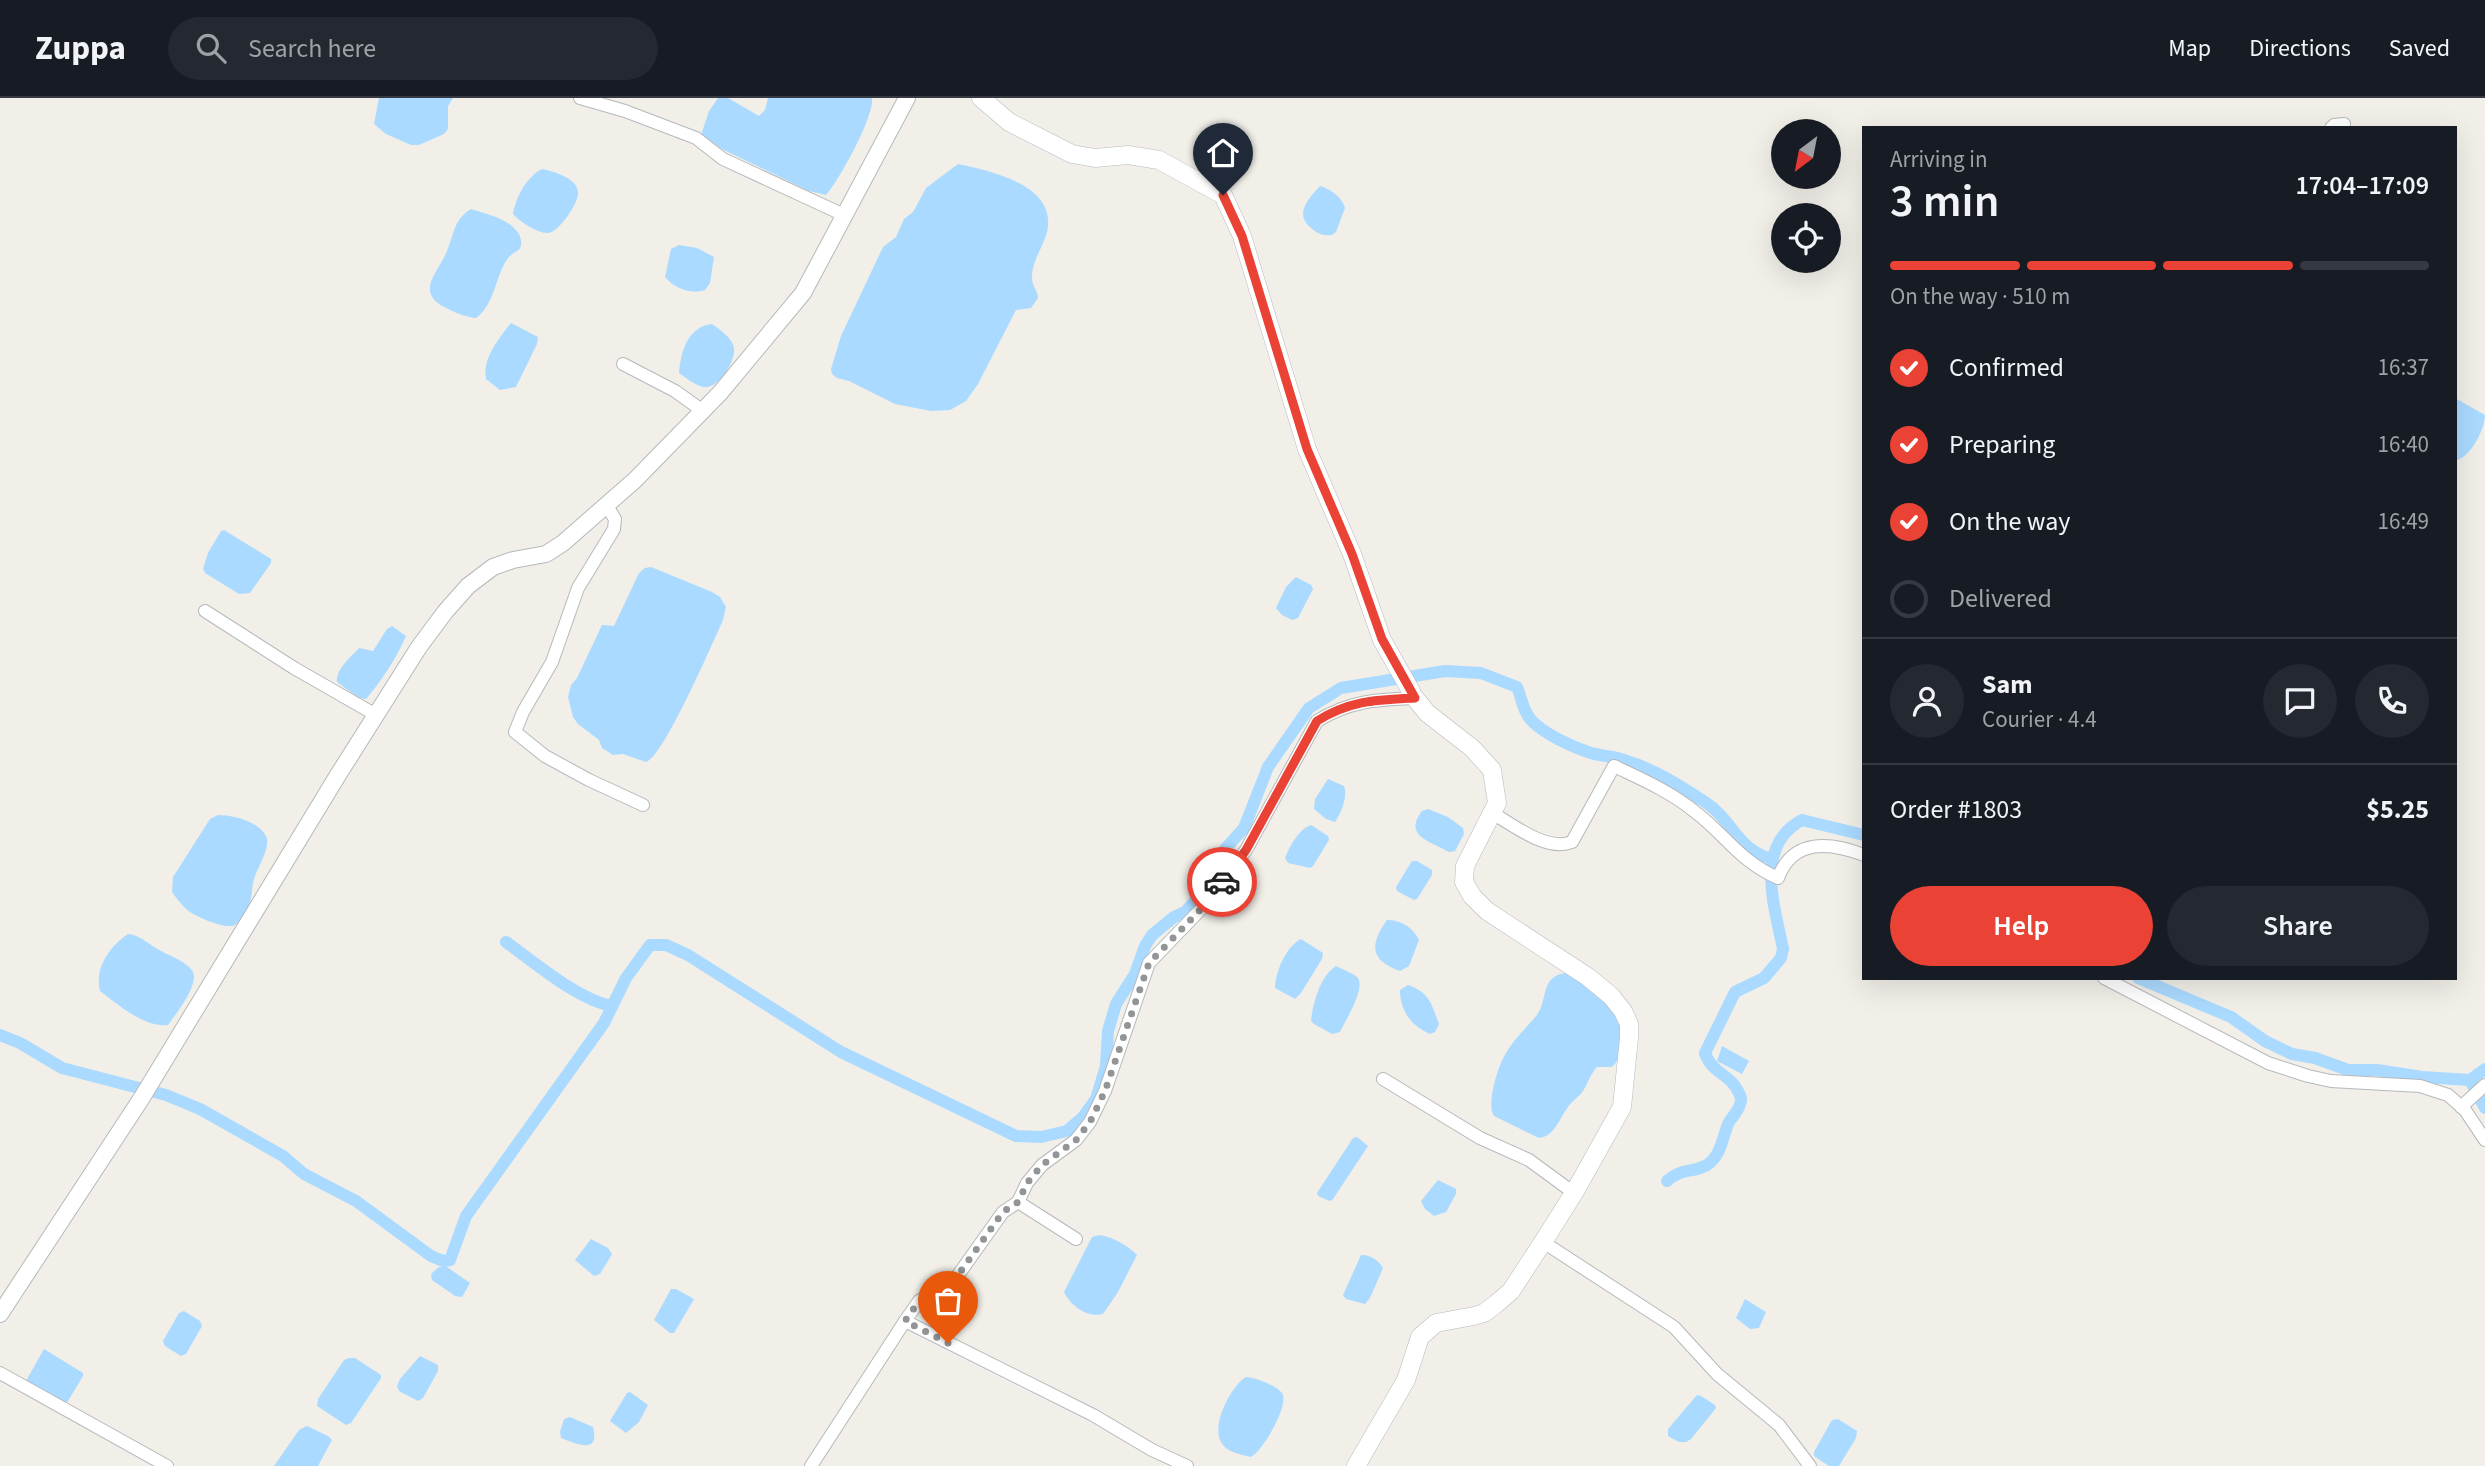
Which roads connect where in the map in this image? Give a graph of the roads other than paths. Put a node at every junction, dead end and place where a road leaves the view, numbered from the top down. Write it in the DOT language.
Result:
graph roads {
  1 [pos="580,98"];
  2 [pos="907,98"];
  3 [pos="981,98"];
  4 [pos="844,215"];
  5 [pos="624,364"];
  6 [pos="703,411"];
  7 [pos="607,506"];
  8 [pos="205,611"];
  9 [pos="1413,695"];
  10 [pos="376,715"];
  11 [pos="643,805"];
  12 [pos="1492,813"];
  13 [pos="1862,854"];
  14 [pos="2108,980"];
  15 [pos="1383,1080"];
  16 [pos="2485,1085"];
  17 [pos="2461,1107"];
  18 [pos="2485,1140"];
  19 [pos="1574,1193"];
  20 [pos="1018,1202"];
  21 [pos="1076,1240"];
  22 [pos="1543,1242"];
  23 [pos="0,1314"];
  24 [pos="905,1321"];
  25 [pos="0,1373"];
  26 [pos="167,1466"];
  27 [pos="811,1466"];
  28 [pos="1187,1466"];
  29 [pos="1356,1466"];
  30 [pos="1810,1466"];
  1 -- 4 [label="street"];
  2 -- 4 [label="street"];
  3 -- 9 [label="main road"];
  4 -- 6 [label="street"];
  5 -- 6 [label="street"];
  6 -- 7 [label="street"];
  7 -- 10 [label="street"];
  7 -- 11 [label="street"];
  8 -- 10 [label="street"];
  9 -- 12 [label="main road"];
  9 -- 20 [label="street"];
  10 -- 23 [label="street"];
  12 -- 13 [label="street"];
  12 -- 19 [label="main road"];
  14 -- 17 [label="street"];
  15 -- 19 [label="street"];
  16 -- 17 [label="street"];
  17 -- 18 [label="street"];
  19 -- 22 [label="main road"];
  20 -- 21 [label="street"];
  20 -- 24 [label="street"];
  22 -- 29 [label="main road"];
  22 -- 30 [label="street"];
  24 -- 27 [label="street"];
  24 -- 28 [label="street"];
  25 -- 26 [label="street"];
}
